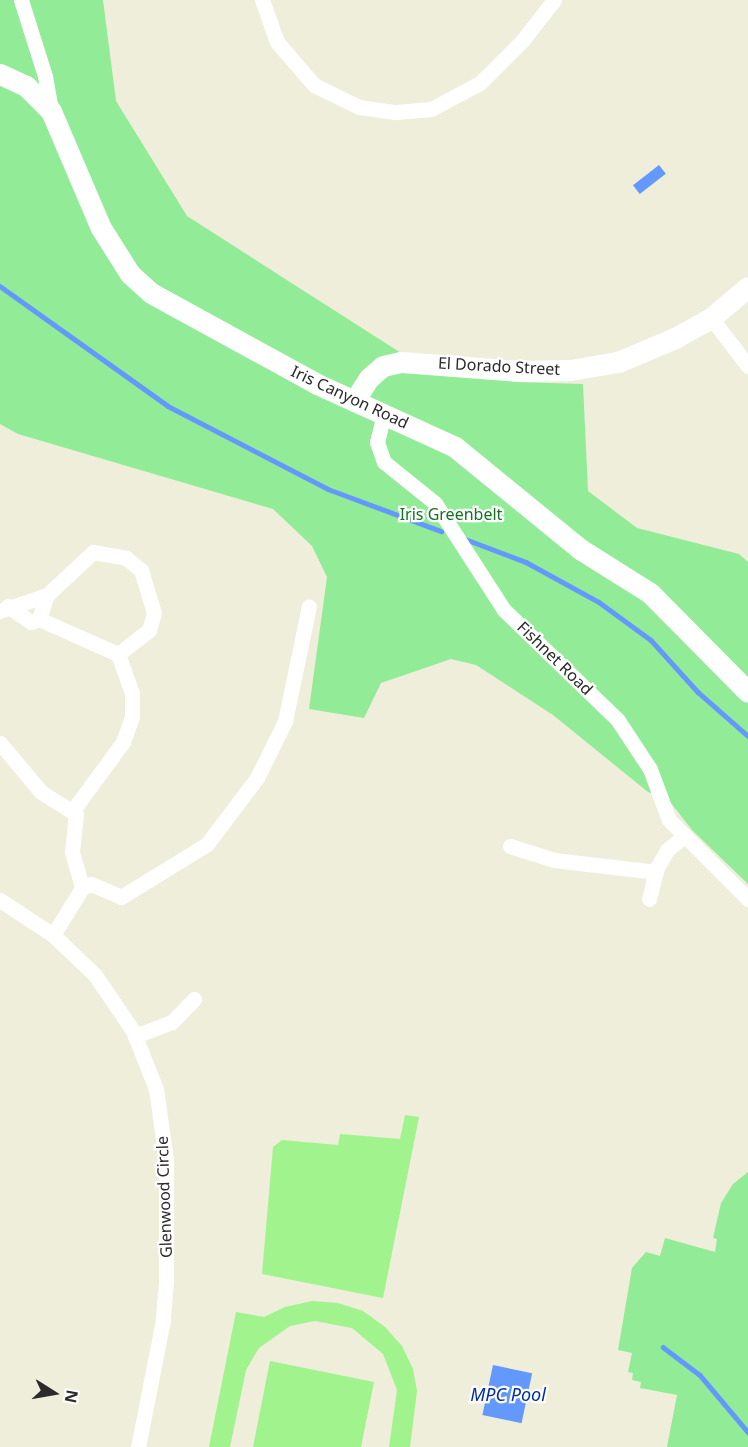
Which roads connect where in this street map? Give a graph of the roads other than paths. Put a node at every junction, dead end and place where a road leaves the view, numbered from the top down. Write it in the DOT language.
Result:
graph roads {
  1 [pos="21,0"];
  2 [pos="262,0"];
  3 [pos="554,0"];
  4 [pos="0,74"];
  5 [pos="51,111"];
  6 [pos="748,287"];
  7 [pos="711,318"];
  8 [pos="748,366"];
  9 [pos="354,401"];
  10 [pos="384,414"];
  11 [pos="47,595"];
  12 [pos="309,606"];
  13 [pos="4,609"];
  14 [pos="39,619"];
  15 [pos="118,654"];
  16 [pos="748,692"];
  17 [pos="0,743"];
  18 [pos="73,810"];
  19 [pos="683,837"];
  20 [pos="510,846"];
  21 [pos="656,872"];
  22 [pos="82,888"];
  23 [pos="649,899"];
  24 [pos="748,899"];
  25 [pos="0,900"];
  26 [pos="53,934"];
  27 [pos="194,999"];
  28 [pos="135,1036"];
  29 [pos="138,1447"];
  1 -- 5 [label="street"];
  2 -- 3 [label="street"];
  4 -- 5 [label="street, Iris Canyon Road"];
  5 -- 9 [label="street, Iris Canyon Road"];
  6 -- 7 [label="street, El Dorado Street"];
  7 -- 8 [label="street"];
  7 -- 9 [label="street, El Dorado Street"];
  9 -- 10 [label="street, Iris Canyon Road"];
  10 -- 16 [label="street, Iris Canyon Road"];
  10 -- 19 [label="street, Fishnet Road"];
  11 -- 13 [label="street"];
  11 -- 14 [label="street"];
  11 -- 15 [label="street"];
  12 -- 22 [label="street"];
  13 -- 14 [label="street"];
  14 -- 15 [label="street"];
  15 -- 18 [label="street"];
  17 -- 18 [label="street"];
  18 -- 22 [label="street"];
  19 -- 21 [label="street"];
  19 -- 24 [label="street, Fishnet Road"];
  20 -- 21 [label="street"];
  21 -- 23 [label="street"];
  22 -- 26 [label="street"];
  25 -- 26 [label="street, Glenwood Circle"];
  26 -- 28 [label="street, Glenwood Circle"];
  27 -- 28 [label="street"];
  28 -- 29 [label="street, Glenwood Circle"];
}
